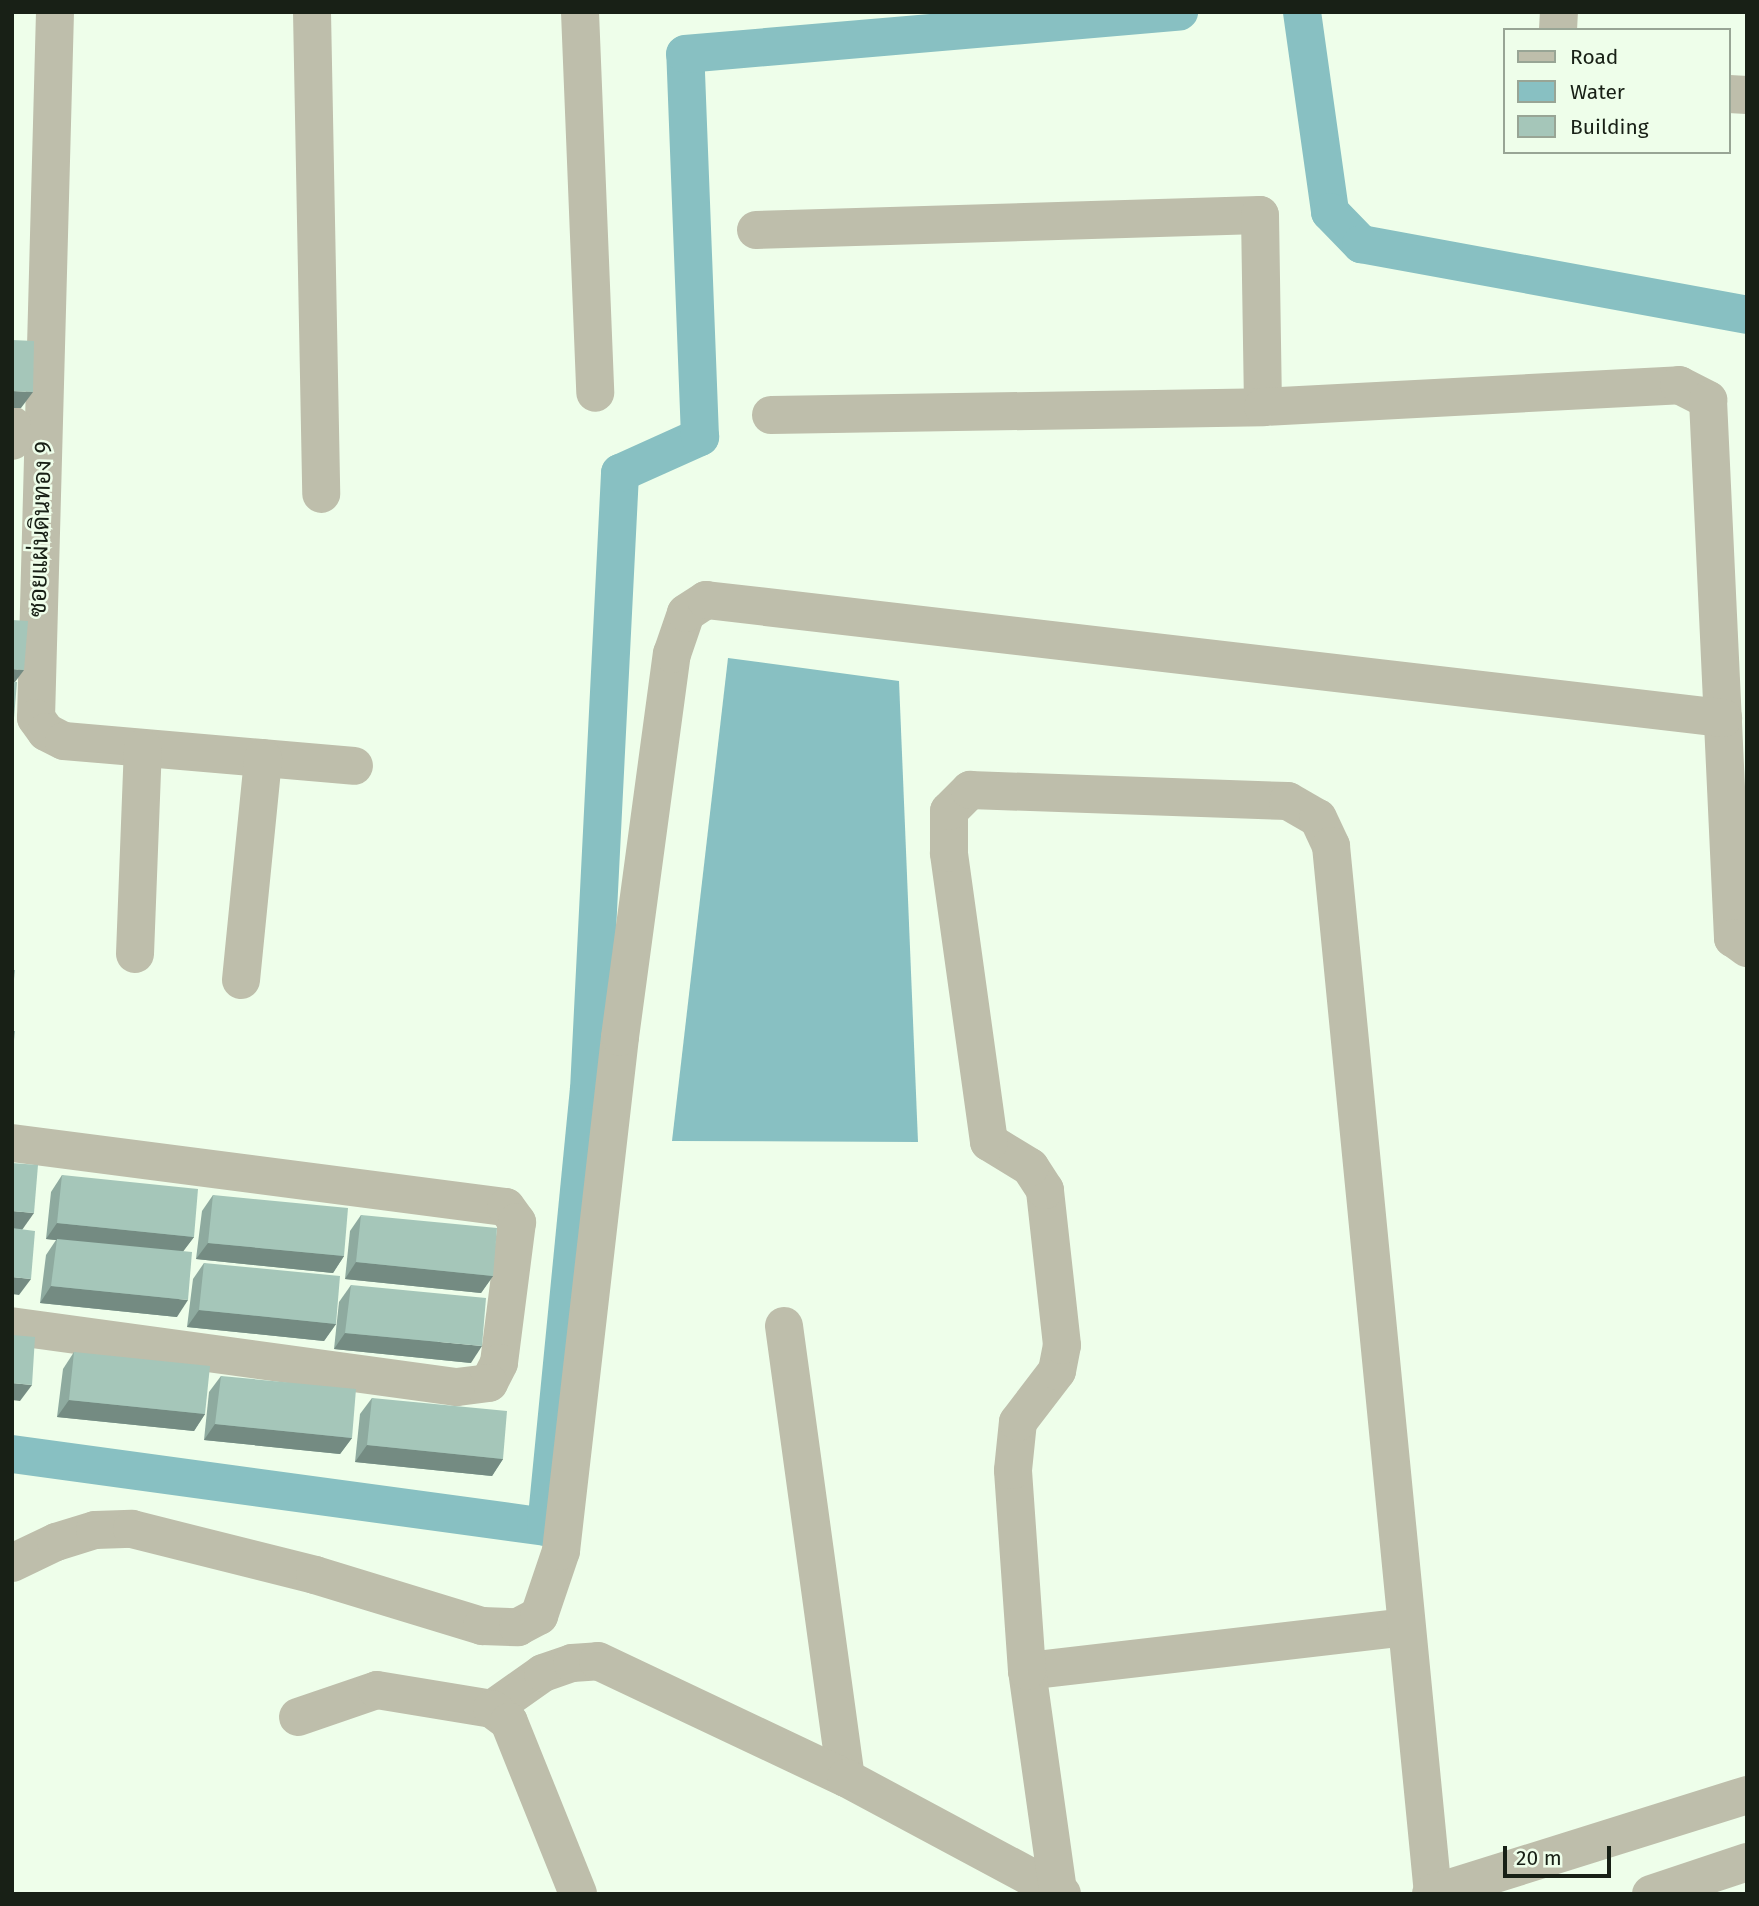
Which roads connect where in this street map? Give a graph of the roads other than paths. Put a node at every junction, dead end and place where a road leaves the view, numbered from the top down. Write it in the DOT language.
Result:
graph roads {
  1 [pos="55,12"];
  2 [pos="312,12"];
  3 [pos="580,12"];
  4 [pos="757,230"];
  5 [pos="595,393"];
  6 [pos="1263,407"];
  7 [pos="771,415"];
  8 [pos="12,425"];
  9 [pos="12,441"];
  10 [pos="321,494"];
  11 [pos="1723,718"];
  12 [pos="143,748"];
  13 [pos="263,758"];
  14 [pos="354,766"];
  15 [pos="1747,948"];
  16 [pos="135,954"];
  17 [pos="241,979"];
  18 [pos="12,1143"];
  19 [pos="12,1326"];
  20 [pos="784,1326"];
  21 [pos="12,1563"];
  22 [pos="1405,1627"];
  23 [pos="1027,1671"];
  24 [pos="492,1709"];
  25 [pos="298,1717"];
  26 [pos="846,1778"];
  27 [pos="1747,1795"];
  28 [pos="1747,1862"];
  29 [pos="1060,1892"];
  30 [pos="1432,1893"];
  31 [pos="578,1894"];
  32 [pos="1651,1894"];
  1 -- 12 [label="street, ซอยแผ่นดินทอง 9"];
  2 -- 10 [label="street"];
  3 -- 5 [label="street"];
  4 -- 6 [label="street"];
  6 -- 7 [label="street"];
  6 -- 11 [label="street"];
  8 -- 9 [label="street"];
  11 -- 15 [label="street"];
  11 -- 21 [label="street"];
  12 -- 13 [label="street, ซอยแผ่นดินทอง 9"];
  12 -- 16 [label="street"];
  13 -- 14 [label="street, ซอยแผ่นดินทอง 9"];
  13 -- 17 [label="street"];
  18 -- 19 [label="street"];
  20 -- 26 [label="street"];
  22 -- 23 [label="street"];
  22 -- 23 [label="street"];
  22 -- 30 [label="street"];
  23 -- 29 [label="street"];
  24 -- 25 [label="street"];
  24 -- 26 [label="street"];
  24 -- 31 [label="street"];
  26 -- 29 [label="street"];
  27 -- 30 [label="street"];
  28 -- 32 [label="street"];
}
